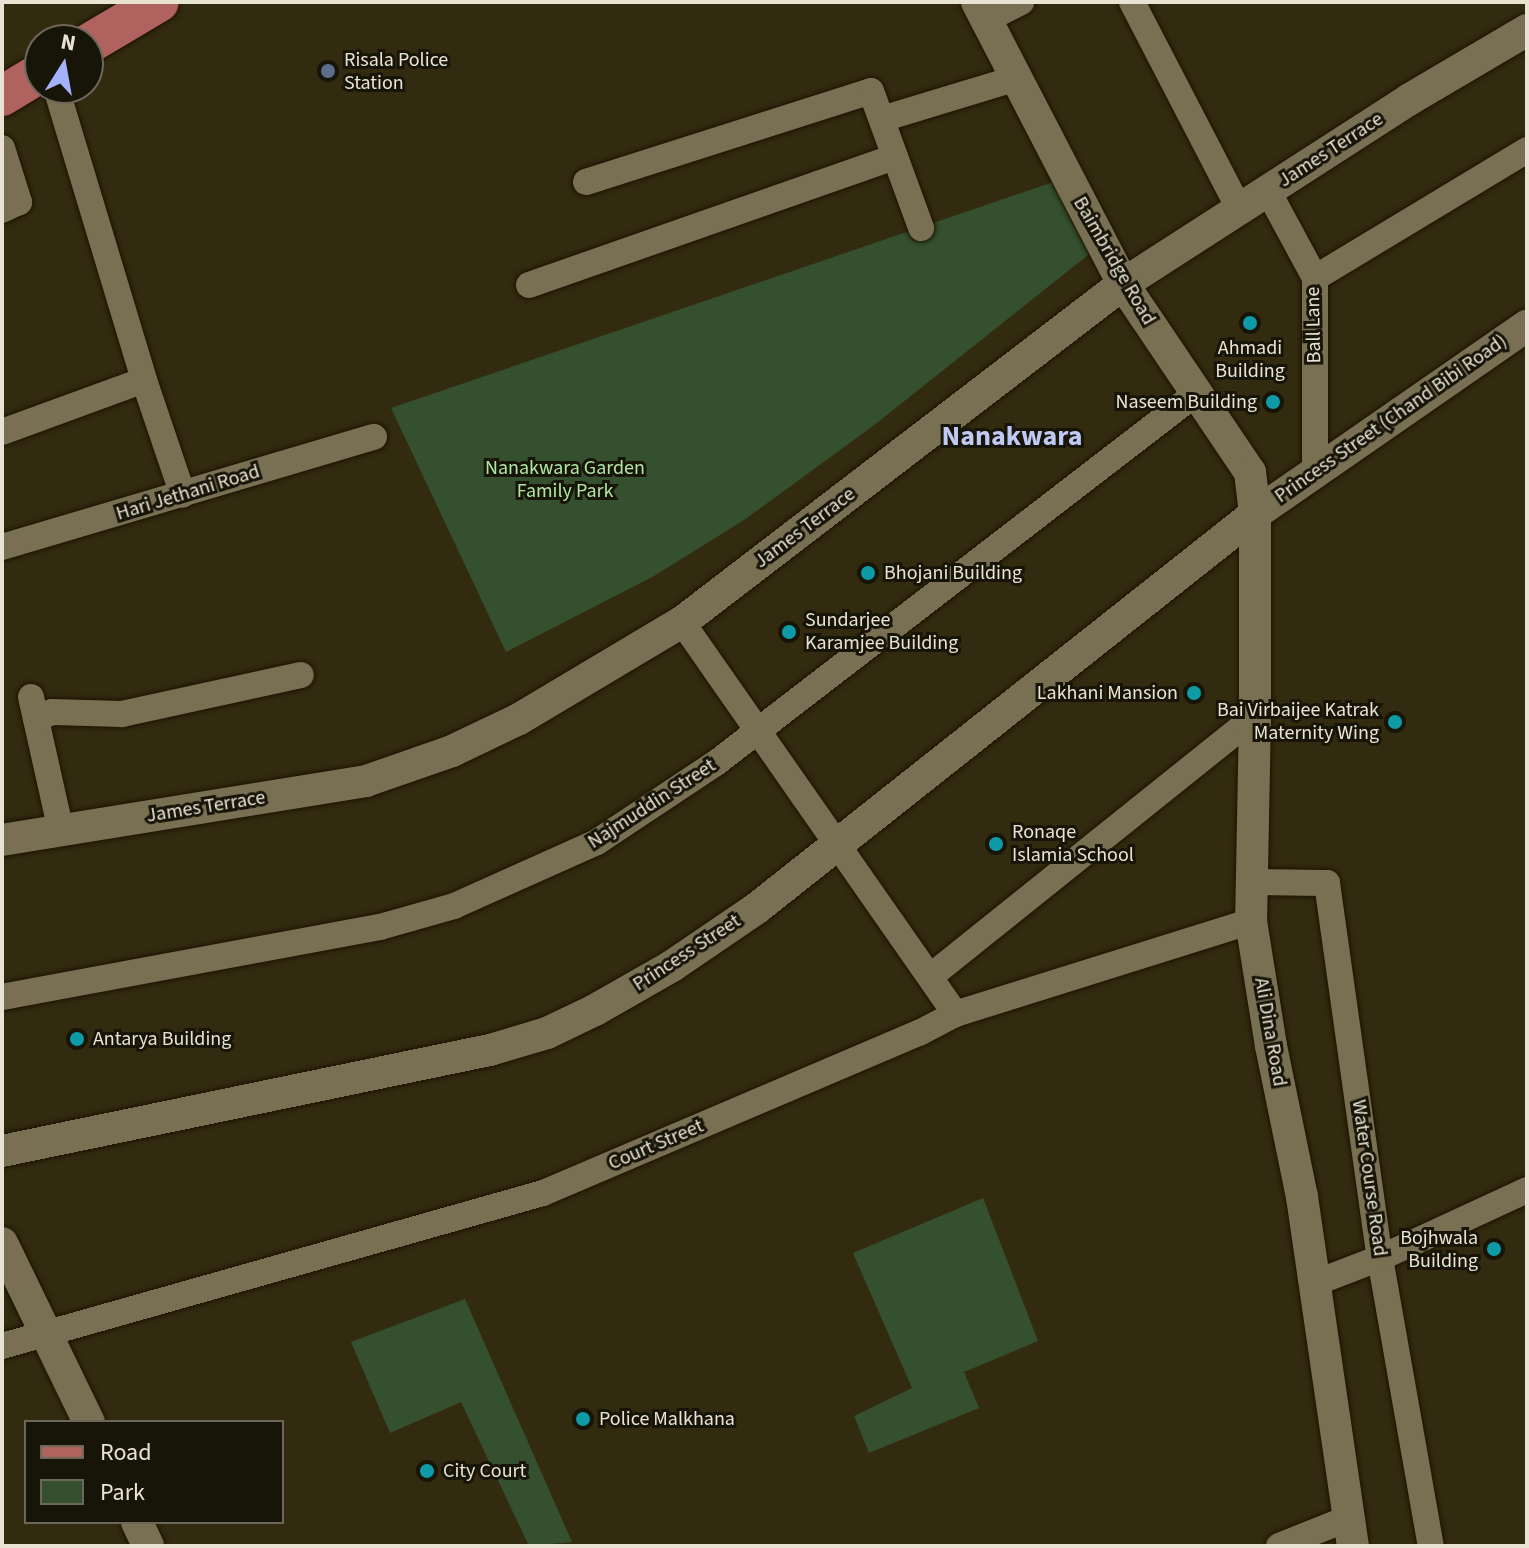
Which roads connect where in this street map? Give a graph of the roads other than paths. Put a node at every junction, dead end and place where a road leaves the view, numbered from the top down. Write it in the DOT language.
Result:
graph roads {
  1 [pos="159,2"];
  2 [pos="1021,2"];
  3 [pos="1132,2"];
  4 [pos="980,11"];
  5 [pos="1527,30"];
  6 [pos="104,35"];
  7 [pos="1014,79"];
  8 [pos="24,83"];
  9 [pos="2,96"];
  10 [pos="61,104"];
  11 [pos="882,119"];
  12 [pos="2,148"];
  13 [pos="1527,150"];
  14 [pos="895,157"];
  15 [pos="586,182"];
  16 [pos="1268,191"];
  17 [pos="2,210"];
  18 [pos="1240,210"];
  19 [pos="921,228"];
  20 [pos="1315,278"];
  21 [pos="1123,284"];
  22 [pos="529,285"];
  23 [pos="1527,326"];
  24 [pos="144,380"];
  25 [pos="1198,392"];
  26 [pos="2,432"];
  27 [pos="374,437"];
  28 [pos="1315,470"];
  29 [pos="183,495"];
  30 [pos="1255,514"];
  31 [pos="2,547"];
  32 [pos="682,622"];
  33 [pos="301,675"];
  34 [pos="1255,716"];
  35 [pos="757,730"];
  36 [pos="61,831"];
  37 [pos="2,840"];
  38 [pos="838,847"];
  39 [pos="1251,882"];
  40 [pos="1251,921"];
  41 [pos="931,976"];
  42 [pos="2,997"];
  43 [pos="955,1014"];
  44 [pos="2,1151"];
  45 [pos="1527,1190"];
  46 [pos="2,1243"];
  47 [pos="1380,1258"];
  48 [pos="1315,1283"];
  49 [pos="47,1333"];
  50 [pos="2,1346"];
  51 [pos="88,1420"];
  52 [pos="138,1524"];
  53 [pos="1351,1532"];
  54 [pos="148,1546"];
  55 [pos="1279,1546"];
  56 [pos="1431,1546"];
  1 -- 6 [label="main road"];
  2 -- 4 [label="street"];
  3 -- 18 [label="street"];
  4 -- 7 [label="street, Baimbridge Road"];
  5 -- 16 [label="street, James Terrace"];
  7 -- 11 [label="street"];
  7 -- 21 [label="street, Baimbridge Road"];
  8 -- 9 [label="main road"];
  10 -- 24 [label="street"];
  11 -- 14 [label="street"];
  11 -- 15 [label="street"];
  12 -- 17 [label="street"];
  13 -- 20 [label="street"];
  14 -- 19 [label="street"];
  14 -- 22 [label="street"];
  16 -- 18 [label="street, James Terrace"];
  16 -- 20 [label="street, Ball Lane"];
  18 -- 21 [label="street, James Terrace"];
  20 -- 28 [label="street, Ball Lane"];
  21 -- 25 [label="street, Baimbridge Road"];
  21 -- 32 [label="street, James Terrace"];
  23 -- 28 [label="street, Princess Street (Chand Bibi Road)"];
  24 -- 26 [label="street"];
  24 -- 29 [label="street"];
  25 -- 30 [label="street, Baimbridge Road"];
  25 -- 35 [label="street, Najmuddin Street"];
  27 -- 29 [label="street, Hari Jethani Road"];
  28 -- 30 [label="street, Princess Street (Chand Bibi Road)"];
  29 -- 31 [label="street, Hari Jethani Road"];
  30 -- 34 [label="street, Ali Dina Road"];
  30 -- 38 [label="street, Princess Street"];
  32 -- 35 [label="street"];
  32 -- 36 [label="street, James Terrace"];
  33 -- 36 [label="street"];
  34 -- 39 [label="street, Ali Dina Road"];
  34 -- 41 [label="street"];
  35 -- 38 [label="street"];
  35 -- 42 [label="street, Najmuddin Street"];
  36 -- 37 [label="street, James Terrace"];
  38 -- 41 [label="street"];
  38 -- 44 [label="street, Princess Street"];
  39 -- 40 [label="street, Ali Dina Road"];
  39 -- 47 [label="street, Water Course Road"];
  40 -- 43 [label="street, Court Street"];
  40 -- 48 [label="street, Ali Dina Road"];
  41 -- 43 [label="street"];
  43 -- 49 [label="street, Court Street"];
  45 -- 47 [label="street"];
  46 -- 49 [label="street"];
  47 -- 48 [label="street"];
  47 -- 56 [label="street, Water Course Road"];
  48 -- 53 [label="street, Ali Dina Road"];
  49 -- 50 [label="street, Court Street"];
  49 -- 51 [label="street"];
  52 -- 54 [label="street"];
  53 -- 55 [label="street"];
}
